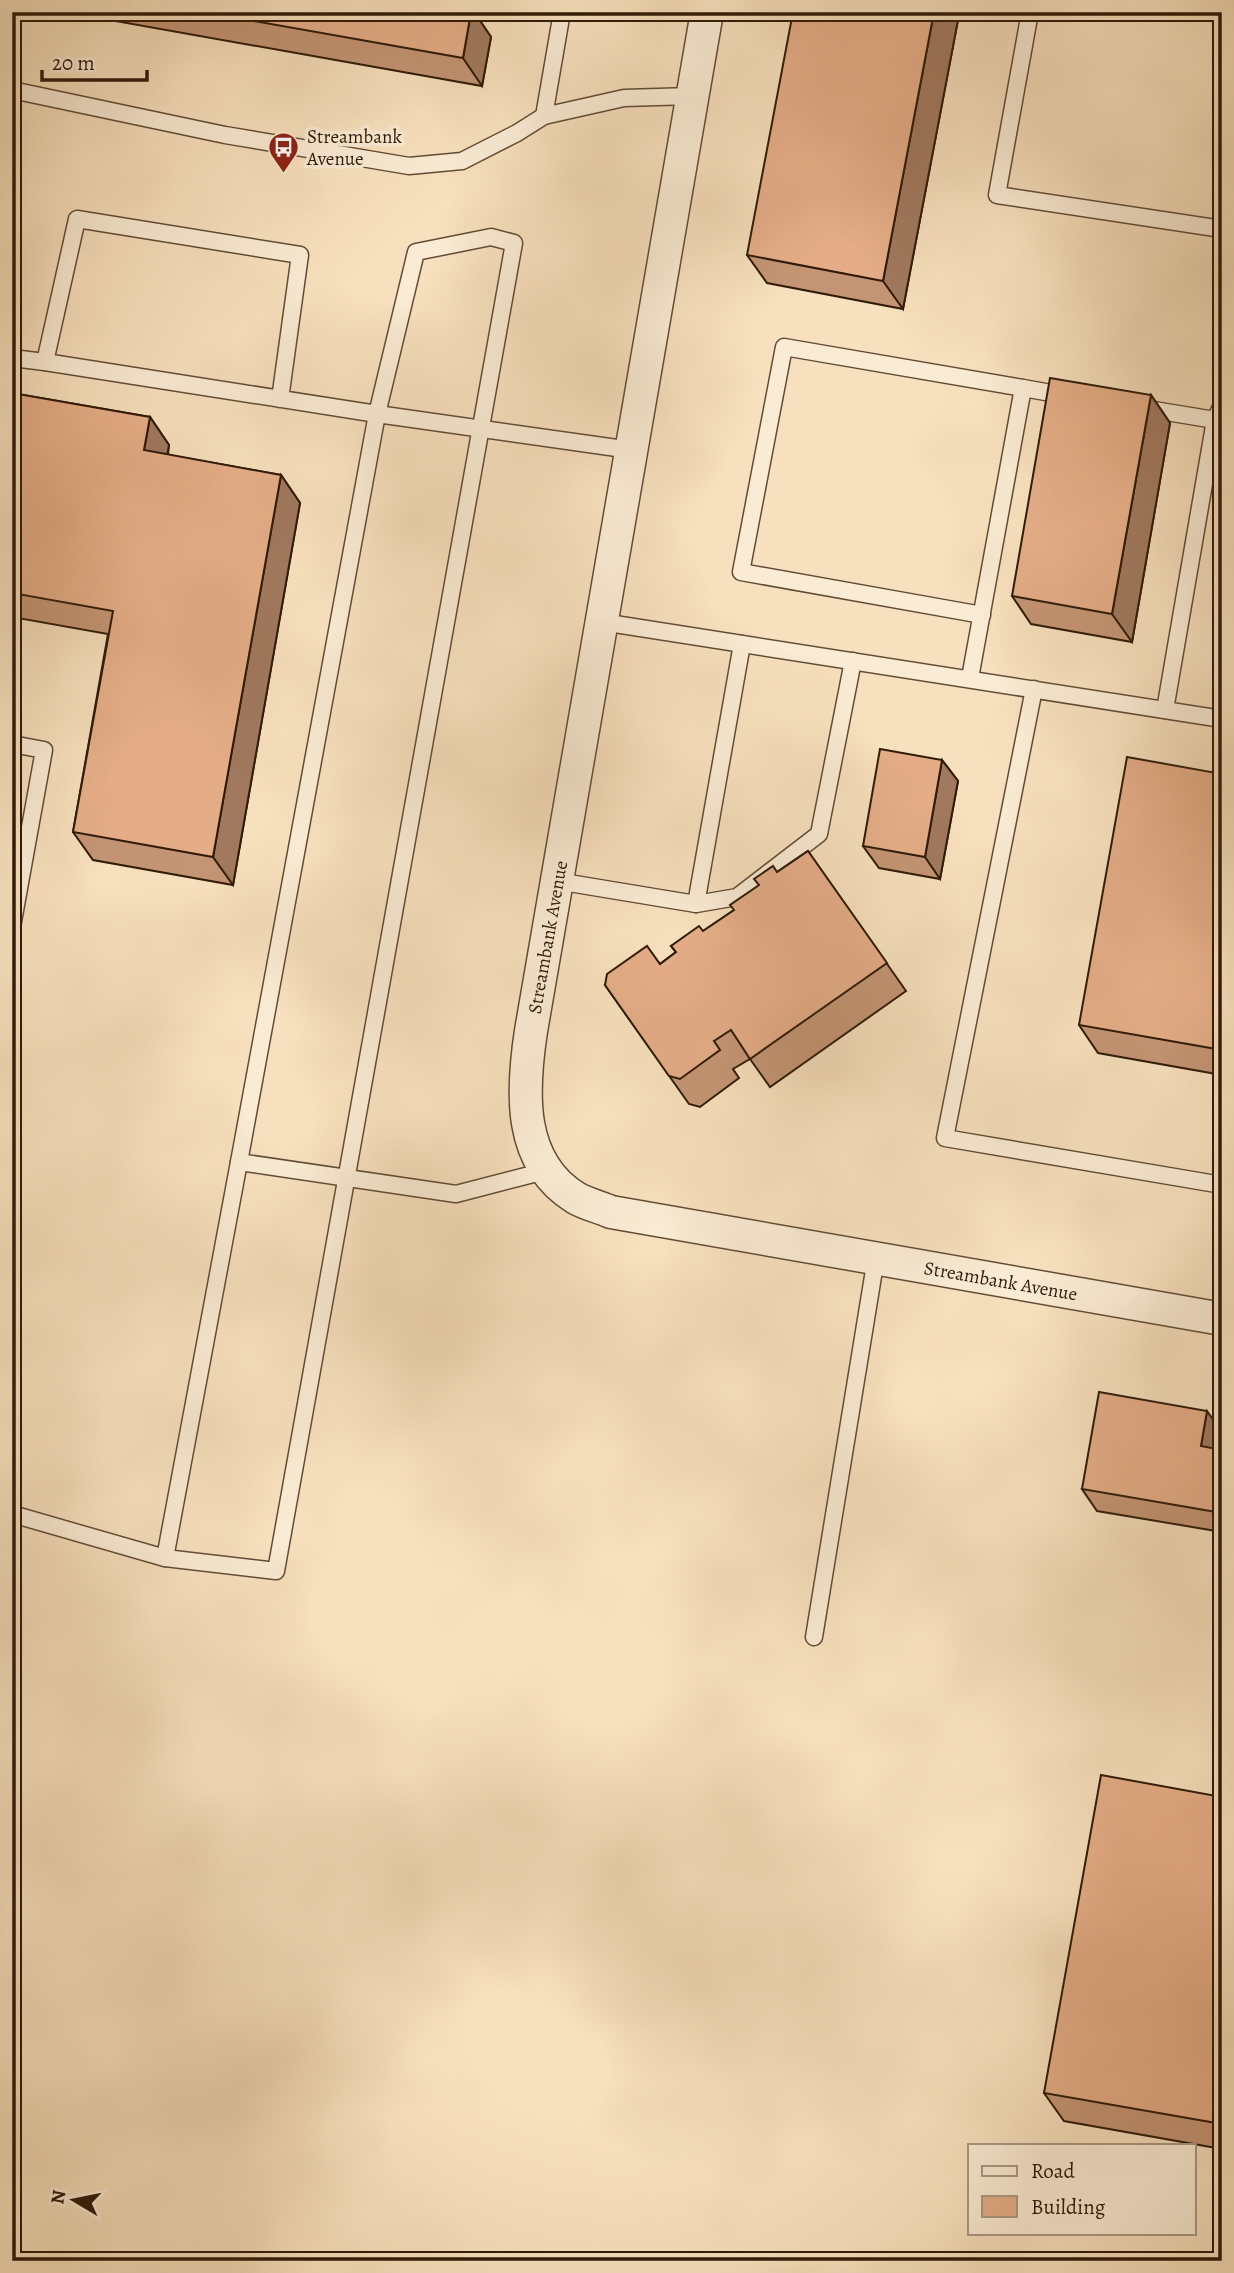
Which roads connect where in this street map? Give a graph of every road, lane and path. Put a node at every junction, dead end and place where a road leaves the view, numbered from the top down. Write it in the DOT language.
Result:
graph roads {
  1 [pos="562,12"];
  2 [pos="707,12"];
  3 [pos="1030,12"];
  4 [pos="12,90"];
  5 [pos="692,96"];
  6 [pos="544,116"];
  7 [pos="1222,229"];
  8 [pos="12,358"];
  9 [pos="45,362"];
  10 [pos="1023,388"];
  11 [pos="1078,397"];
  12 [pos="280,399"];
  13 [pos="1222,405"];
  14 [pos="1133,407"];
  15 [pos="377,414"];
  16 [pos="1214,420"];
  17 [pos="481,429"];
  18 [pos="631,450"];
  19 [pos="982,615"];
  20 [pos="601,622"];
  21 [pos="742,644"];
  22 [pos="853,661"];
  23 [pos="970,678"];
  24 [pos="1034,689"];
  25 [pos="1165,710"];
  26 [pos="1222,719"];
  27 [pos="12,744"];
  28 [pos="556,881"];
  29 [pos="696,904"];
  30 [pos="12,927"];
  31 [pos="239,1162"];
  32 [pos="545,1171"];
  33 [pos="346,1178"];
  34 [pos="1222,1185"];
  35 [pos="876,1258"];
  36 [pos="1222,1319"];
  37 [pos="12,1514"];
  38 [pos="165,1558"];
  39 [pos="814,1637"];
  1 -- 6 [label="lane"];
  2 -- 5 [label="street, Streambank Avenue"];
  3 -- 7 [label="lane"];
  4 -- 6 [label="lane"];
  5 -- 6 [label="lane"];
  5 -- 18 [label="street, Streambank Avenue"];
  8 -- 9 [label="lane"];
  9 -- 12 [label="lane"];
  9 -- 12 [label="lane"];
  10 -- 11 [label="lane"];
  10 -- 19 [label="lane"];
  10 -- 19 [label="lane"];
  12 -- 15 [label="lane"];
  13 -- 16 [label="lane"];
  14 -- 16 [label="lane"];
  15 -- 17 [label="lane"];
  15 -- 17 [label="lane"];
  15 -- 31 [label="lane"];
  16 -- 25 [label="lane"];
  17 -- 18 [label="lane"];
  17 -- 33 [label="lane"];
  18 -- 20 [label="street, Streambank Avenue"];
  19 -- 23 [label="lane"];
  20 -- 21 [label="lane"];
  20 -- 28 [label="street, Streambank Avenue"];
  21 -- 22 [label="lane"];
  21 -- 29 [label="lane"];
  22 -- 23 [label="lane"];
  22 -- 29 [label="lane"];
  23 -- 24 [label="lane"];
  24 -- 25 [label="lane"];
  24 -- 34 [label="lane"];
  25 -- 26 [label="lane"];
  27 -- 30 [label="lane"];
  28 -- 29 [label="lane"];
  28 -- 32 [label="street, Streambank Avenue"];
  31 -- 33 [label="lane"];
  31 -- 38 [label="lane"];
  32 -- 33 [label="lane"];
  32 -- 35 [label="street, Streambank Avenue"];
  33 -- 38 [label="lane"];
  35 -- 36 [label="street, Streambank Avenue"];
  35 -- 39 [label="lane"];
  37 -- 38 [label="lane"];
}
